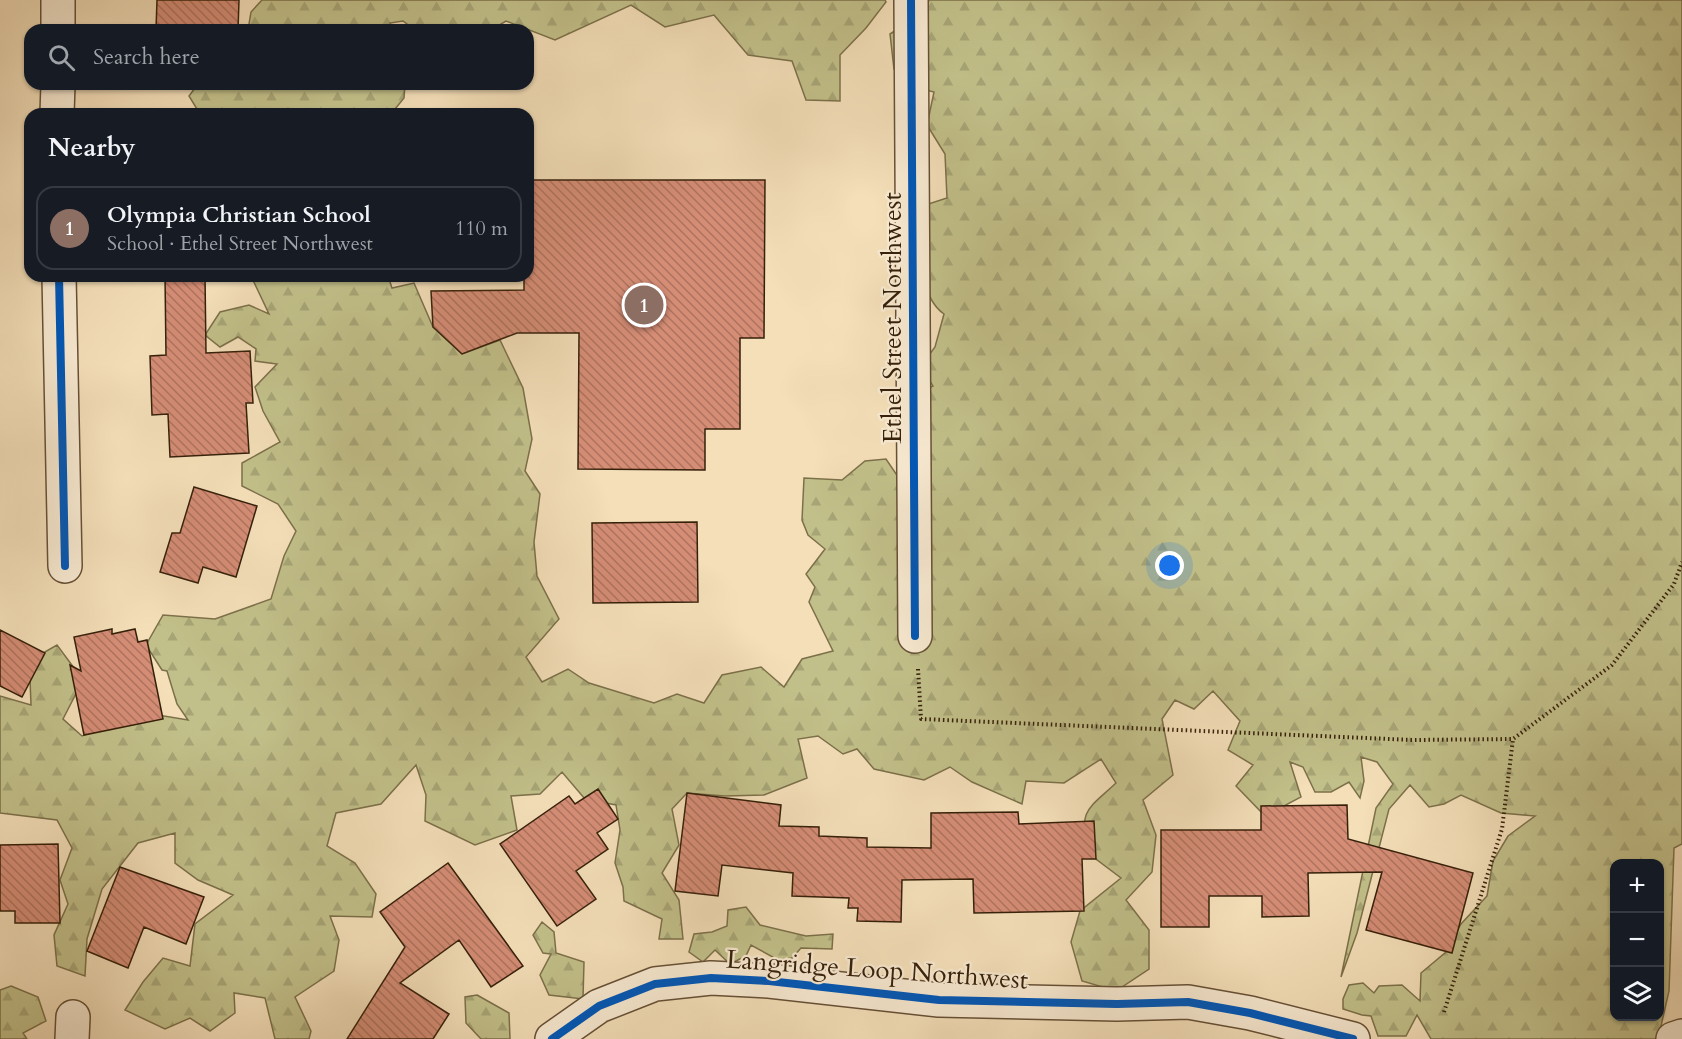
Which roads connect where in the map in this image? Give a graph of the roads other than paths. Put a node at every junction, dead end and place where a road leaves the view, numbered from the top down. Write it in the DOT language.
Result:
graph roads {
  1 [pos="58,0"];
  2 [pos="911,0"];
  3 [pos="58,24"];
  4 [pos="58,90"];
  5 [pos="57,108"];
  6 [pos="59,282"];
  7 [pos="65,566"];
  8 [pos="915,636"];
  9 [pos="1682,1036"];
  10 [pos="552,1039"];
  11 [pos="1353,1039"];
  12 [pos="1672,1039"];
  1 -- 3 [label="street"];
  2 -- 8 [label="street, Ethel Street Northwest"];
  4 -- 5 [label="street"];
  6 -- 7 [label="street"];
  9 -- 12 [label="street"];
  10 -- 11 [label="street, Langridge Loop Northwest"];
}
